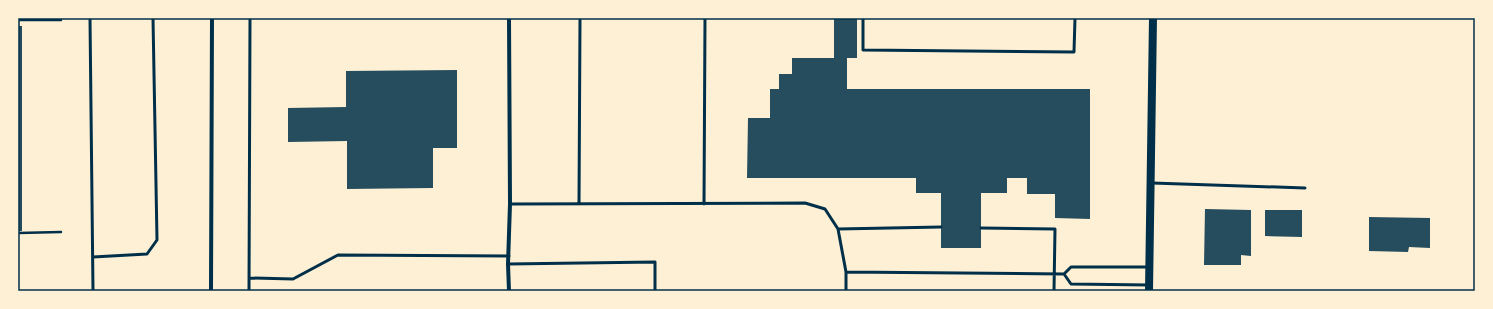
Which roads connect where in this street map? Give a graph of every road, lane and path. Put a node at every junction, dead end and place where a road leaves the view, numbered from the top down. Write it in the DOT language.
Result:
graph roads {
  1 [pos="90,18"];
  2 [pos="153,18"];
  3 [pos="212,18"];
  4 [pos="250,18"];
  5 [pos="509,18"];
  6 [pos="580,18"];
  7 [pos="705,18"];
  8 [pos="863,18"];
  9 [pos="1075,18"];
  10 [pos="1153,18"];
  11 [pos="18,20"];
  12 [pos="61,20"];
  13 [pos="1150,183"];
  14 [pos="1305,188"];
  15 [pos="510,204"];
  16 [pos="580,204"];
  17 [pos="704,204"];
  18 [pos="940,227"];
  19 [pos="981,228"];
  20 [pos="838,229"];
  21 [pos="61,232"];
  22 [pos="18,233"];
  23 [pos="509,256"];
  24 [pos="93,257"];
  25 [pos="508,264"];
  26 [pos="1149,267"];
  27 [pos="846,272"];
  28 [pos="1054,274"];
  29 [pos="1064,274"];
  30 [pos="250,278"];
  31 [pos="1149,288"];
  32 [pos="93,291"];
  33 [pos="210,291"];
  34 [pos="249,291"];
  35 [pos="509,291"];
  36 [pos="655,291"];
  37 [pos="846,291"];
  38 [pos="1054,291"];
  1 -- 24 [label="lane"];
  2 -- 24 [label="lane"];
  3 -- 33 [label="street"];
  4 -- 30 [label="lane"];
  5 -- 15 [label="street"];
  6 -- 16 [label="lane"];
  7 -- 17 [label="lane"];
  8 -- 9 [label="lane"];
  10 -- 13 [label="main road"];
  11 -- 12 [label="path"];
  13 -- 14 [label="lane"];
  13 -- 26 [label="main road"];
  15 -- 16 [label="lane"];
  15 -- 23 [label="street"];
  16 -- 17 [label="lane"];
  17 -- 20 [label="lane"];
  18 -- 20 [label="lane"];
  19 -- 28 [label="lane"];
  20 -- 27 [label="lane"];
  21 -- 22 [label="path"];
  23 -- 25 [label="street"];
  23 -- 30 [label="lane"];
  24 -- 32 [label="lane"];
  25 -- 35 [label="street"];
  25 -- 36 [label="lane"];
  26 -- 29 [label="lane"];
  26 -- 31 [label="main road"];
  27 -- 28 [label="lane"];
  27 -- 37 [label="lane"];
  28 -- 29 [label="lane"];
  28 -- 38 [label="lane"];
  29 -- 31 [label="lane"];
  30 -- 34 [label="lane"];
}
